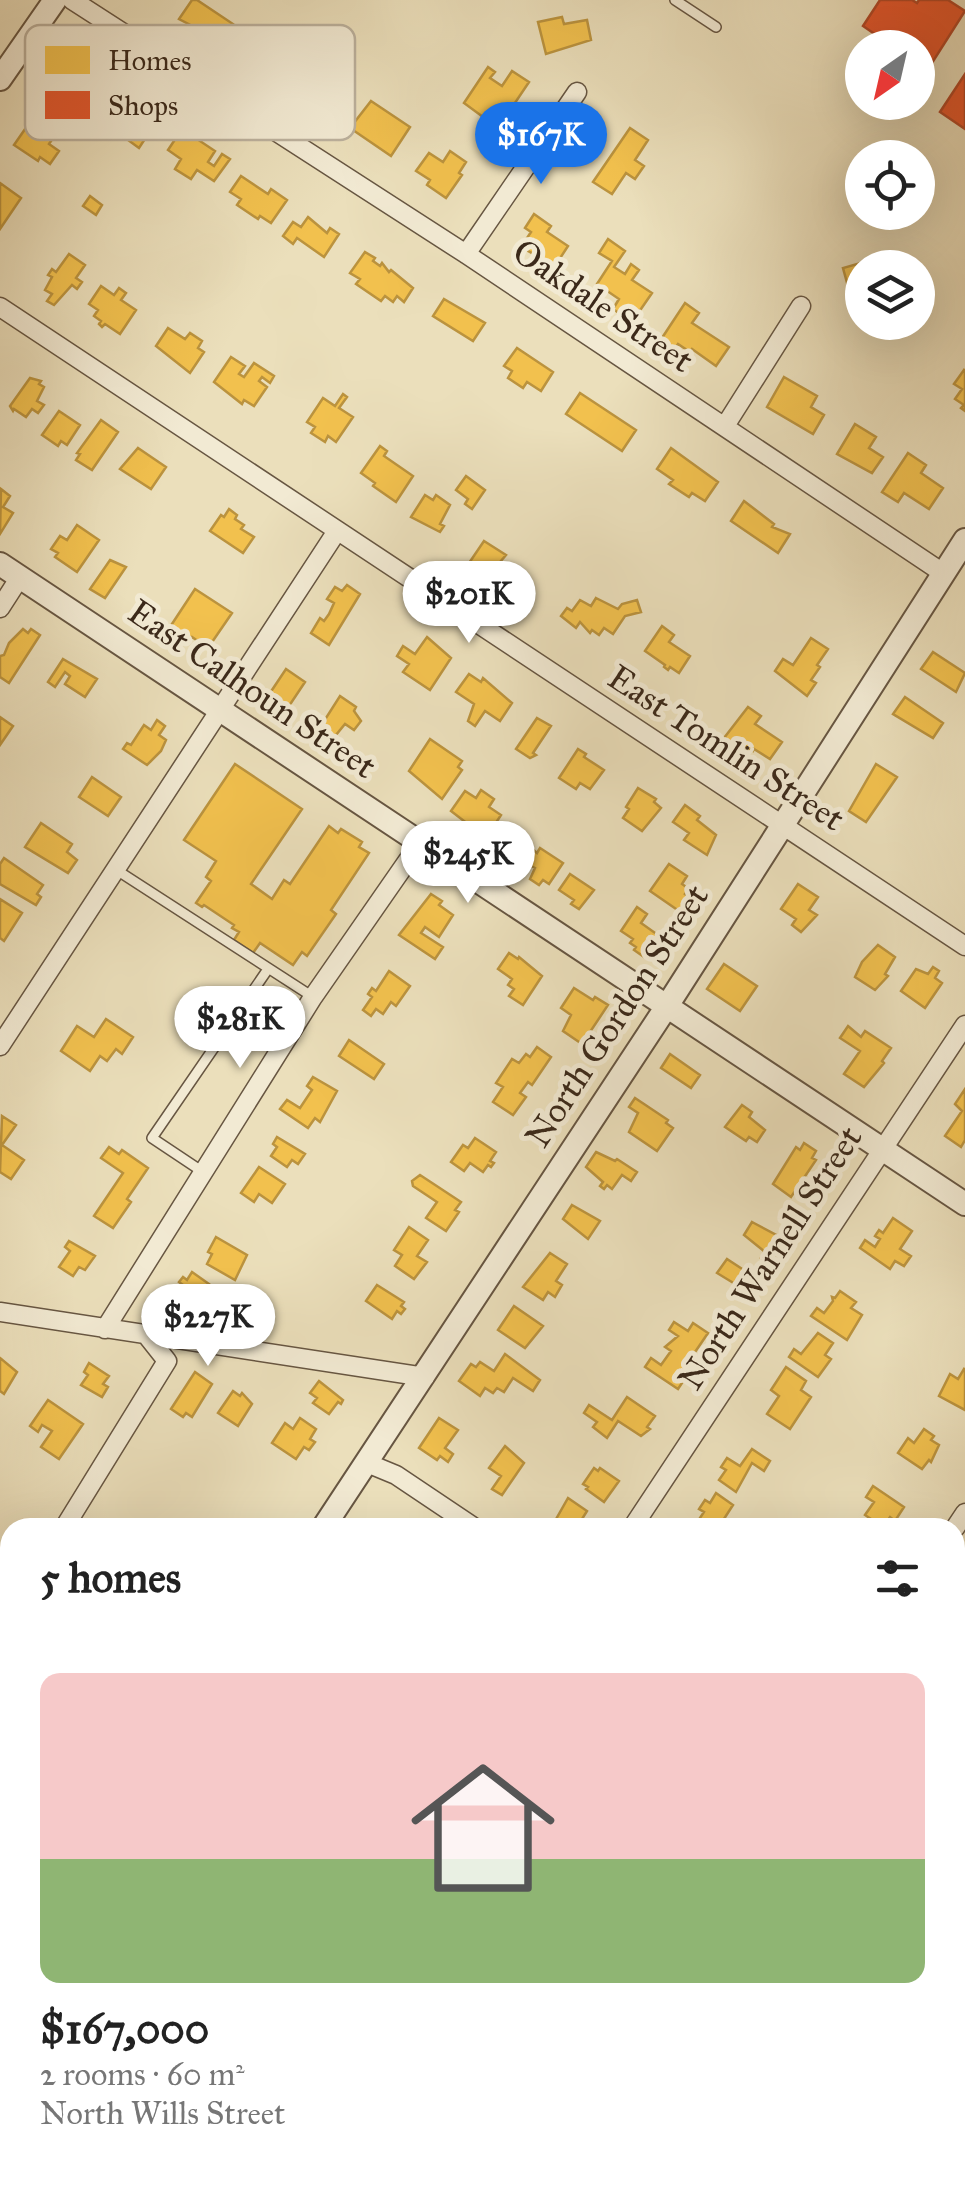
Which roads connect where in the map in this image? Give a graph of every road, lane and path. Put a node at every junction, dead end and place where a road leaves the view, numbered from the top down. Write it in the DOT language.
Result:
graph roads {
  1 [pos="55,0"];
  2 [pos="72,0"];
  3 [pos="676,0"];
  4 [pos="38,25"];
  5 [pos="111,25"];
  6 [pos="716,27"];
  7 [pos="25,43"];
  8 [pos="0,79"];
  9 [pos="577,92"];
  10 [pos="289,140"];
  11 [pos="466,254"];
  12 [pos="801,306"];
  13 [pos="0,307"];
  14 [pos="725,426"];
  15 [pos="337,530"];
  16 [pos="965,540"];
  17 [pos="10,570"];
  18 [pos="943,573"];
  19 [pos="0,608"];
  20 [pos="220,710"];
  21 [pos="782,825"];
  22 [pos="420,843"];
  23 [pos="116,869"];
  24 [pos="965,946"];
  25 [pos="268,969"];
  26 [pos="313,998"];
  27 [pos="667,1006"];
  28 [pos="965,1025"];
  29 [pos="0,1046"];
  30 [pos="881,1148"];
  31 [pos="205,1173"];
  32 [pos="965,1204"];
  33 [pos="0,1312"];
  34 [pos="106,1330"];
  35 [pos="148,1337"];
  36 [pos="425,1377"];
  37 [pos="367,1463"];
  38 [pos="70,1518"];
  39 [pos="330,1518"];
  40 [pos="461,1518"];
  41 [pos="639,1518"];
  1 -- 4 [label="street"];
  2 -- 5 [label="street, Oakdale Street"];
  3 -- 6 [label="lane"];
  7 -- 8 [label="street"];
  9 -- 11 [label="street"];
  10 -- 11 [label="street, Oakdale Street"];
  11 -- 14 [label="street, Oakdale Street"];
  12 -- 14 [label="street"];
  13 -- 15 [label="street, East Tomlin Street"];
  14 -- 18 [label="street, Oakdale Street"];
  15 -- 20 [label="street"];
  15 -- 21 [label="street, East Tomlin Street"];
  16 -- 18 [label="street, North Gordon Street"];
  17 -- 19 [label="street"];
  17 -- 20 [label="street, East Calhoun Street"];
  18 -- 21 [label="street, North Gordon Street"];
  20 -- 22 [label="street, East Calhoun Street"];
  20 -- 23 [label="street"];
  21 -- 24 [label="street, East Tomlin Street"];
  21 -- 27 [label="street, North Gordon Street"];
  22 -- 26 [label="street"];
  22 -- 27 [label="street, East Calhoun Street"];
  23 -- 25 [label="lane"];
  23 -- 29 [label="street"];
  25 -- 26 [label="lane"];
  25 -- 31 [label="lane"];
  26 -- 31 [label="street"];
  27 -- 30 [label="street, East Calhoun Street"];
  27 -- 36 [label="street, North Gordon Street"];
  28 -- 30 [label="street, North Warnell Street"];
  30 -- 32 [label="street, East Calhoun Street"];
  30 -- 41 [label="street, North Warnell Street"];
  31 -- 34 [label="street"];
  33 -- 34 [label="street"];
  34 -- 35 [label="street"];
  35 -- 36 [label="street"];
  35 -- 38 [label="street"];
  36 -- 37 [label="street, North Gordon Street"];
  37 -- 39 [label="street, North Gordon Street"];
  37 -- 40 [label="street"];
}
